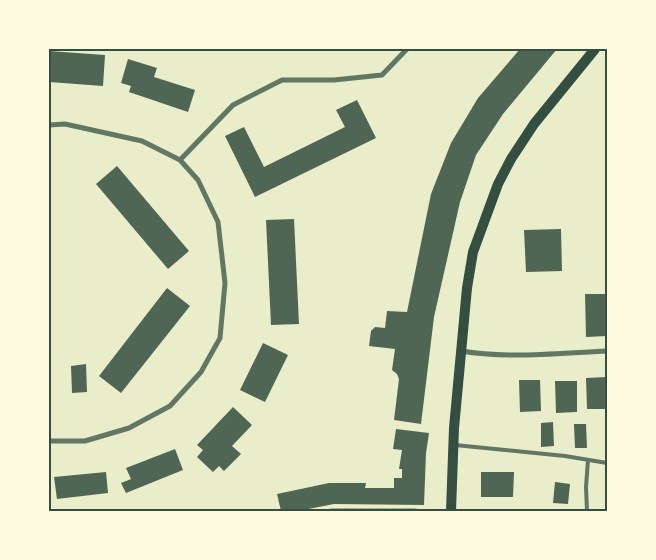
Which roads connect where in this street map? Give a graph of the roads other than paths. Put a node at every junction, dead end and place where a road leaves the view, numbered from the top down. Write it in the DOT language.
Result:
graph roads {
  1 [pos="407,49"];
  2 [pos="595,49"];
  3 [pos="49,125"];
  4 [pos="180,160"];
  5 [pos="460,351"];
  6 [pos="607,351"];
  7 [pos="49,441"];
  8 [pos="453,445"];
  9 [pos="588,460"];
  10 [pos="607,463"];
  11 [pos="331,511"];
  12 [pos="416,511"];
  13 [pos="451,511"];
  14 [pos="587,511"];
  1 -- 4 [label="street"];
  2 -- 5 [label="main road"];
  3 -- 4 [label="street"];
  4 -- 7 [label="street"];
  5 -- 6 [label="street"];
  5 -- 8 [label="main road"];
  8 -- 9 [label="lane"];
  8 -- 13 [label="main road"];
  9 -- 10 [label="lane"];
  9 -- 14 [label="lane"];
  11 -- 12 [label="street"];
}
